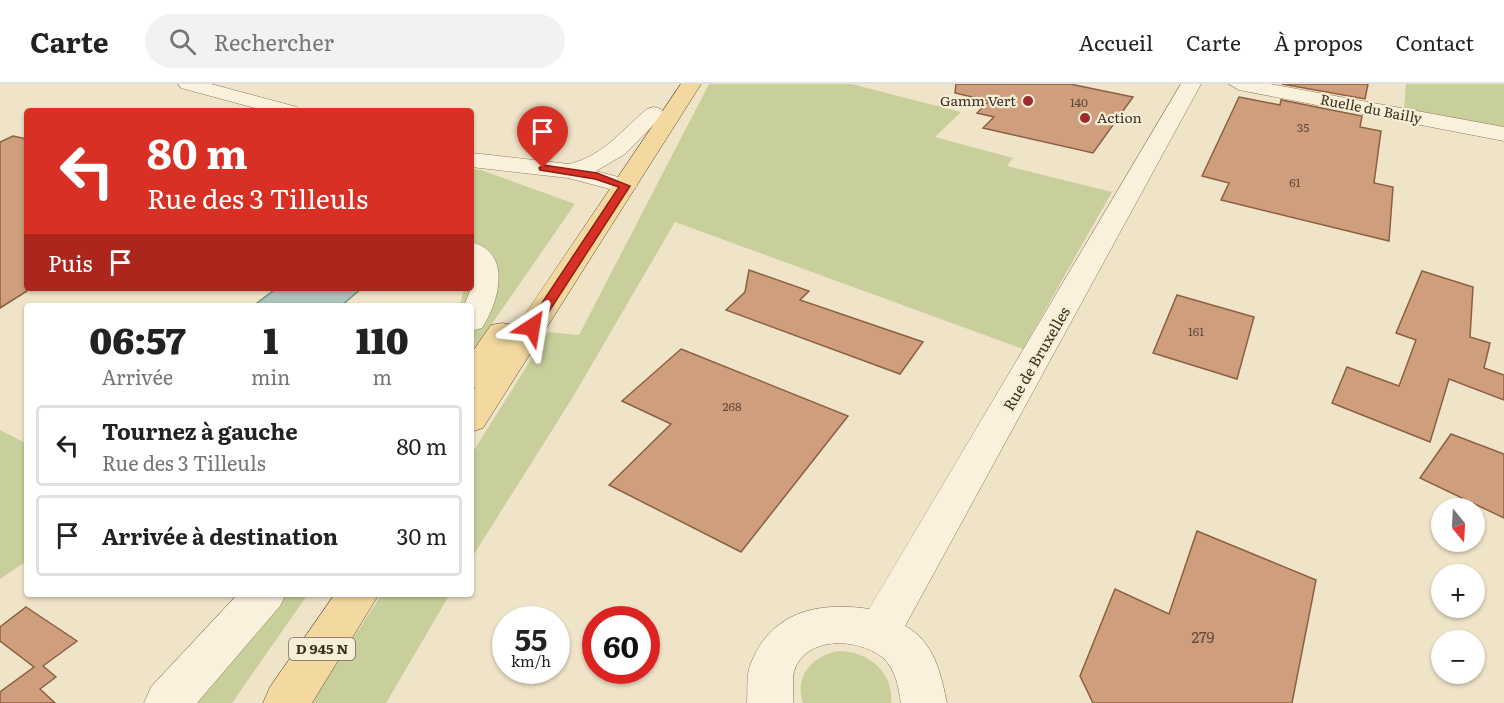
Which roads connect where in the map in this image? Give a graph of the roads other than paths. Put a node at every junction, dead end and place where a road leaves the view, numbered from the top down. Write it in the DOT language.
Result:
graph roads {
  1 [pos="188,84"];
  2 [pos="674,84"];
  3 [pos="692,84"];
  4 [pos="1191,84"];
  5 [pos="1239,84"];
  6 [pos="279,108"];
  7 [pos="654,113"];
  8 [pos="1504,134"];
  9 [pos="474,160"];
  10 [pos="474,161"];
  11 [pos="569,171"];
  12 [pos="612,189"];
  13 [pos="474,252"];
  14 [pos="474,315"];
  15 [pos="474,374"];
  16 [pos="474,415"];
  17 [pos="262,597"];
  18 [pos="328,597"];
  19 [pos="356,597"];
  20 [pos="879,632"];
  21 [pos="166,703"];
  22 [pos="263,703"];
  23 [pos="286,703"];
  24 [pos="770,703"];
  25 [pos="924,703"];
  1 -- 6 [label="street"];
  2 -- 7 [label="main road"];
  3 -- 12 [label="main road"];
  4 -- 20 [label="street, Rue de Bruxelles"];
  5 -- 8 [label="street, Ruelle du Bailly"];
  7 -- 11 [label="street"];
  7 -- 12 [label="main road"];
  9 -- 11 [label="street"];
  10 -- 12 [label="street"];
  11 -- 12 [label="street"];
  12 -- 15 [label="main road"];
  12 -- 16 [label="main road"];
  13 -- 14 [label="street"];
  17 -- 21 [label="street"];
  18 -- 22 [label="main road, D 945 N"];
  19 -- 23 [label="main road, D 945 N"];
  20 -- 24 [label="street"];
  20 -- 25 [label="street"];
}
